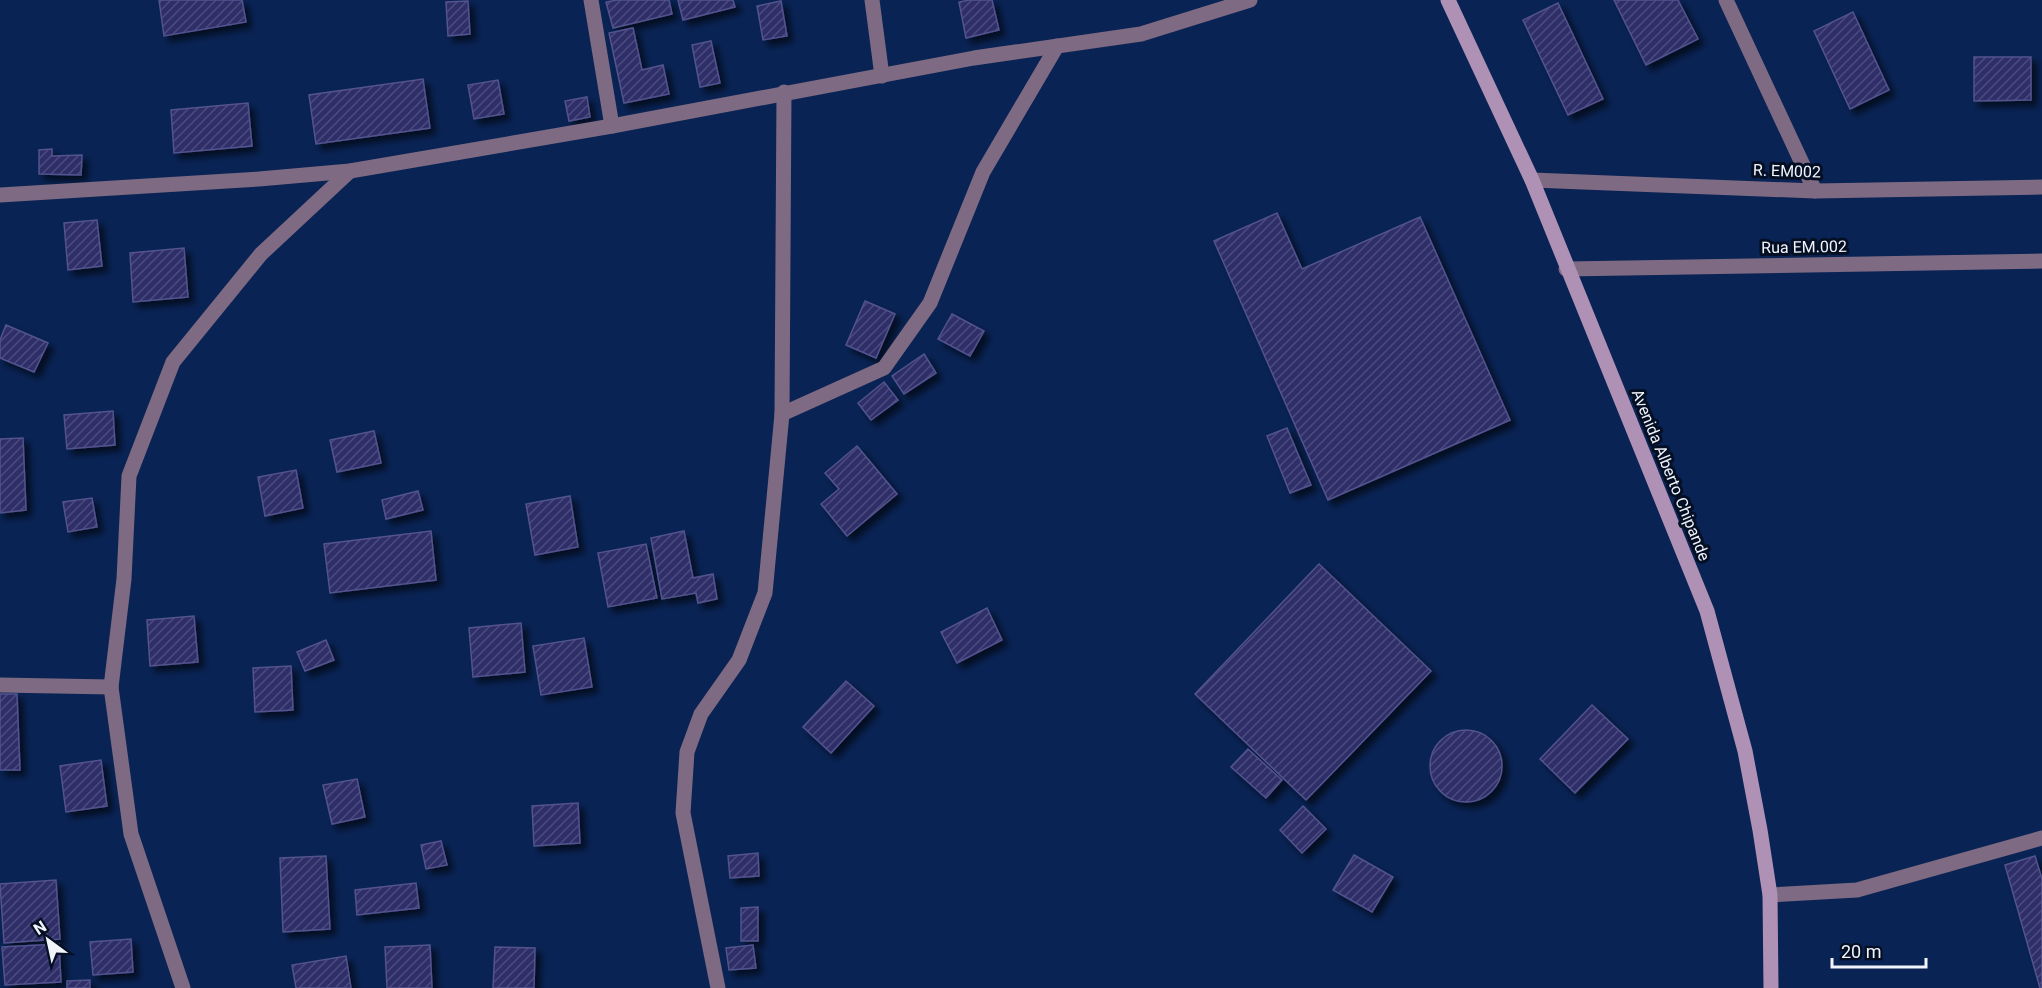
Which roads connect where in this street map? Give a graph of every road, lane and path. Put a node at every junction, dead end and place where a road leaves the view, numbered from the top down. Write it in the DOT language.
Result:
graph roads {
  1 [pos="591,0"];
  2 [pos="872,0"];
  3 [pos="1250,0"];
  4 [pos="1448,0"];
  5 [pos="1726,0"];
  6 [pos="1057,46"];
  7 [pos="882,76"];
  8 [pos="784,92"];
  9 [pos="612,126"];
  10 [pos="350,171"];
  11 [pos="1532,180"];
  12 [pos="2042,187"];
  13 [pos="1815,190"];
  14 [pos="0,195"];
  15 [pos="2042,261"];
  16 [pos="1566,269"];
  17 [pos="782,414"];
  18 [pos="0,685"];
  19 [pos="111,687"];
  20 [pos="2042,838"];
  21 [pos="1770,895"];
  22 [pos="183,988"];
  23 [pos="718,988"];
  24 [pos="1771,988"];
  1 -- 9 [label="street"];
  2 -- 7 [label="street"];
  3 -- 6 [label="street"];
  4 -- 11 [label="main road, Avenida Alberto Chipande"];
  5 -- 13 [label="street"];
  6 -- 7 [label="street"];
  6 -- 17 [label="street"];
  7 -- 8 [label="street"];
  8 -- 9 [label="street"];
  8 -- 17 [label="street"];
  9 -- 10 [label="street"];
  10 -- 14 [label="street"];
  10 -- 19 [label="street"];
  11 -- 13 [label="street, R. EM002"];
  11 -- 16 [label="main road, Avenida Alberto Chipande"];
  12 -- 13 [label="street, R. EM002"];
  15 -- 16 [label="street, Rua EM.002"];
  16 -- 21 [label="main road, Avenida Alberto Chipande"];
  17 -- 23 [label="street"];
  18 -- 19 [label="street"];
  19 -- 22 [label="street"];
  20 -- 21 [label="street"];
  21 -- 24 [label="main road, Avenida Alberto Chipande"];
}
